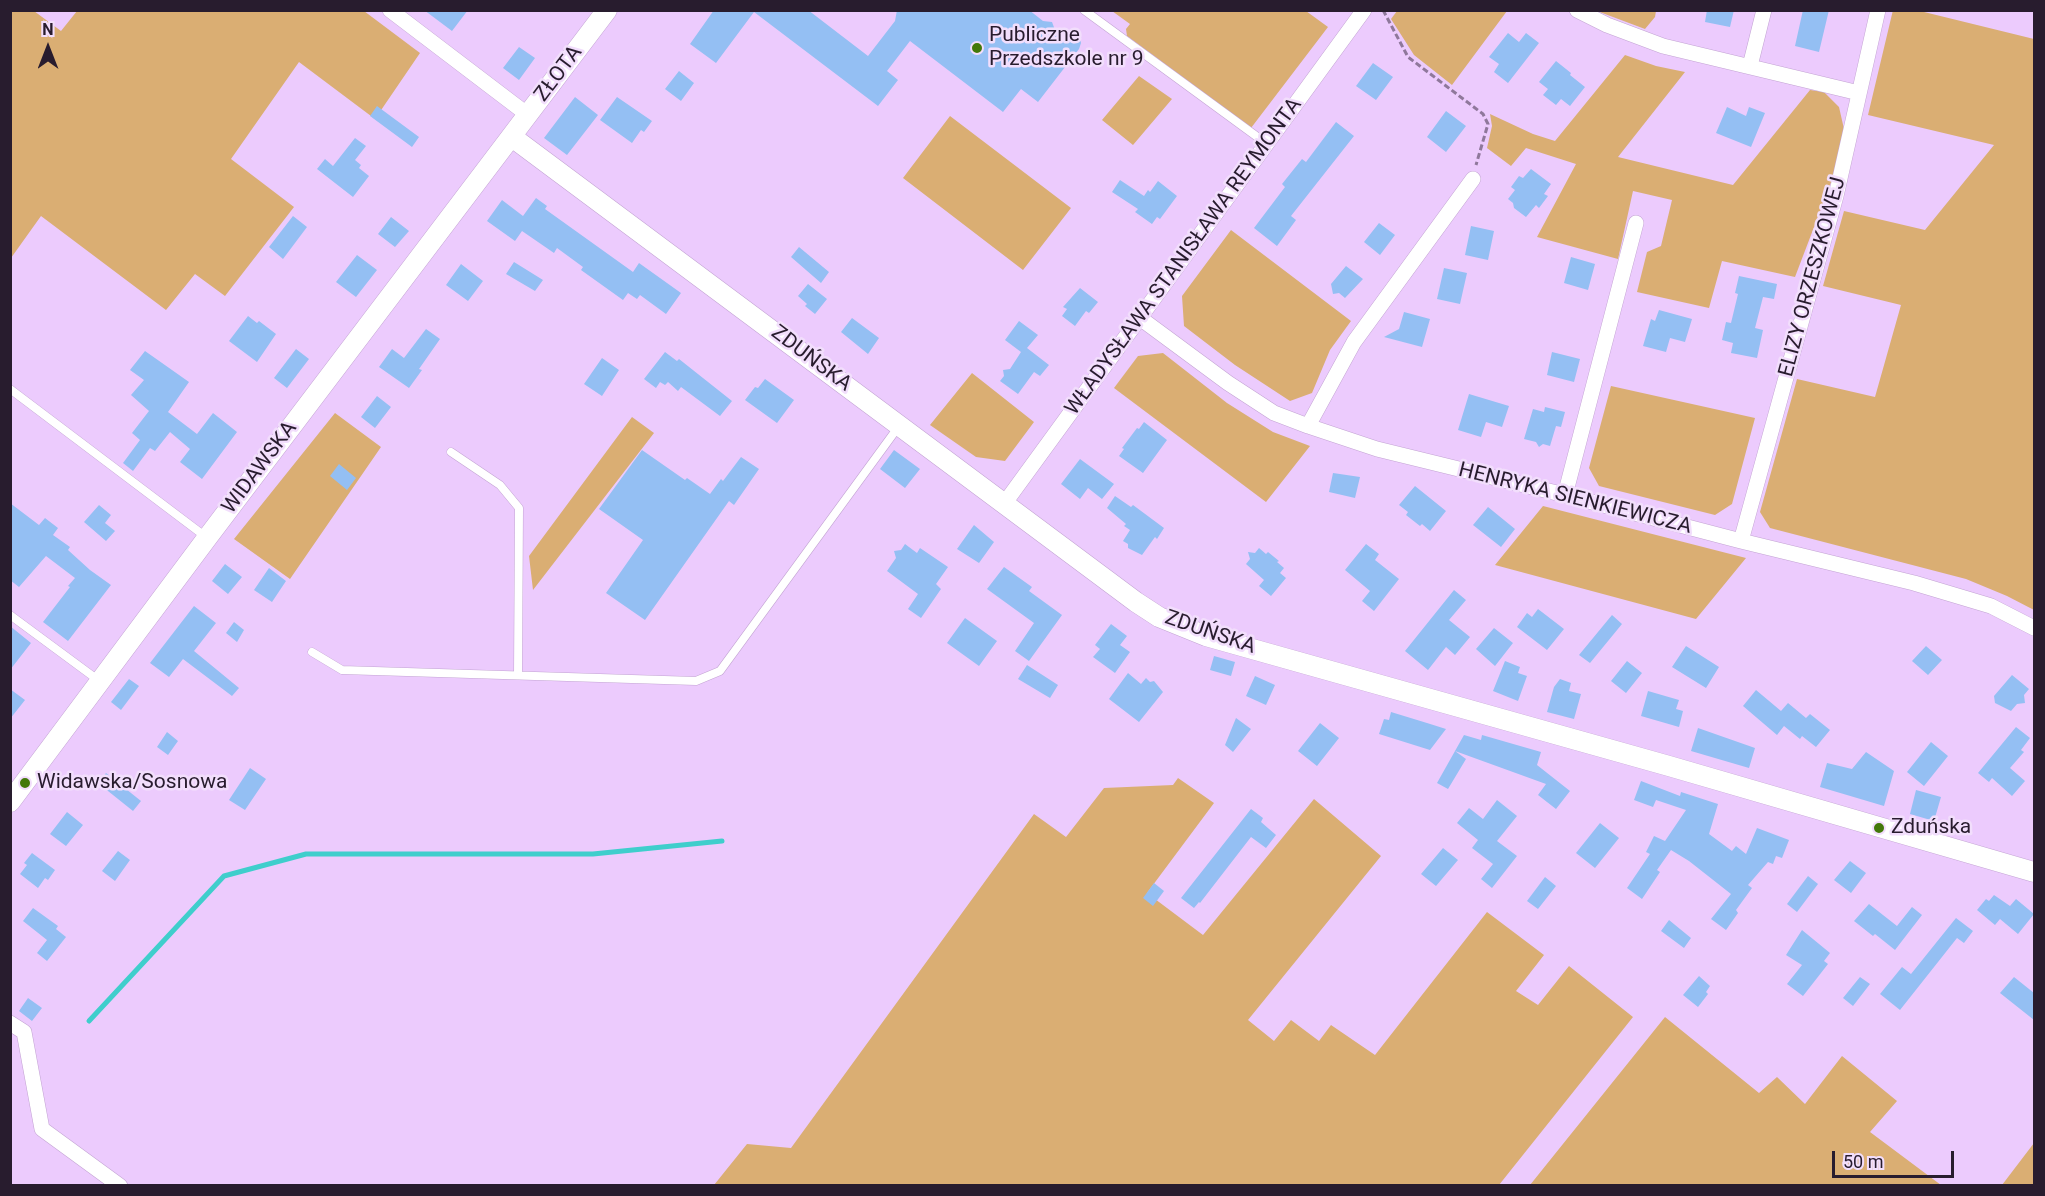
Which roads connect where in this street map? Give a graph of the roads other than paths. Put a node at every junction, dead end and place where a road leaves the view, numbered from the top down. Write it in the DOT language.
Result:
graph roads {
  1 [pos="390,10"];
  2 [pos="607,10"];
  3 [pos="1084,10"];
  4 [pos="1364,10"];
  5 [pos="1577,10"];
  6 [pos="1764,10"];
  7 [pos="1878,10"];
  8 [pos="1750,66"];
  9 [pos="1859,93"];
  10 [pos="528,115"];
  11 [pos="512,137"];
  12 [pos="1267,144"];
  13 [pos="1473,179"];
  14 [pos="1636,223"];
  15 [pos="1140,318"];
  16 [pos="10,389"];
  17 [pos="900,424"];
  18 [pos="1308,426"];
  19 [pos="451,452"];
  20 [pos="1565,495"];
  21 [pos="1004,504"];
  22 [pos="207,538"];
  23 [pos="1741,542"];
  24 [pos="10,615"];
  25 [pos="2034,628"];
  26 [pos="312,652"];
  27 [pos="518,675"];
  28 [pos="101,682"];
  29 [pos="10,802"];
  30 [pos="2034,872"];
  31 [pos="10,1023"];
  32 [pos="120,1185"];
  1 -- 10 [label="street"];
  2 -- 10 [label="street, ZŁOTA"];
  3 -- 12 [label="lane"];
  4 -- 12 [label="street, WŁADYSŁAWA STANISŁAWA REYMONTA"];
  5 -- 8 [label="street"];
  6 -- 8 [label="street"];
  7 -- 9 [label="street, ELIZY ORZESZKOWEJ"];
  8 -- 9 [label="street"];
  9 -- 23 [label="street, ELIZY ORZESZKOWEJ"];
  10 -- 11 [label="street, ZŁOTA"];
  11 -- 17 [label="street, ZDUŃSKA"];
  11 -- 22 [label="street, WIDAWSKA"];
  12 -- 15 [label="street, WŁADYSŁAWA STANISŁAWA REYMONTA"];
  13 -- 18 [label="street"];
  14 -- 20 [label="street"];
  15 -- 18 [label="street, HENRYKA SIENKIEWICZA"];
  15 -- 21 [label="street, WŁADYSŁAWA STANISŁAWA REYMONTA"];
  16 -- 22 [label="lane"];
  17 -- 21 [label="street, ZDUŃSKA"];
  17 -- 27 [label="lane"];
  18 -- 20 [label="street, HENRYKA SIENKIEWICZA"];
  19 -- 27 [label="lane"];
  20 -- 23 [label="street, HENRYKA SIENKIEWICZA"];
  21 -- 30 [label="street, ZDUŃSKA"];
  22 -- 28 [label="street, WIDAWSKA"];
  23 -- 25 [label="street, HENRYKA SIENKIEWICZA"];
  24 -- 28 [label="lane"];
  26 -- 27 [label="lane"];
  28 -- 29 [label="street, WIDAWSKA"];
  31 -- 32 [label="street"];
}
